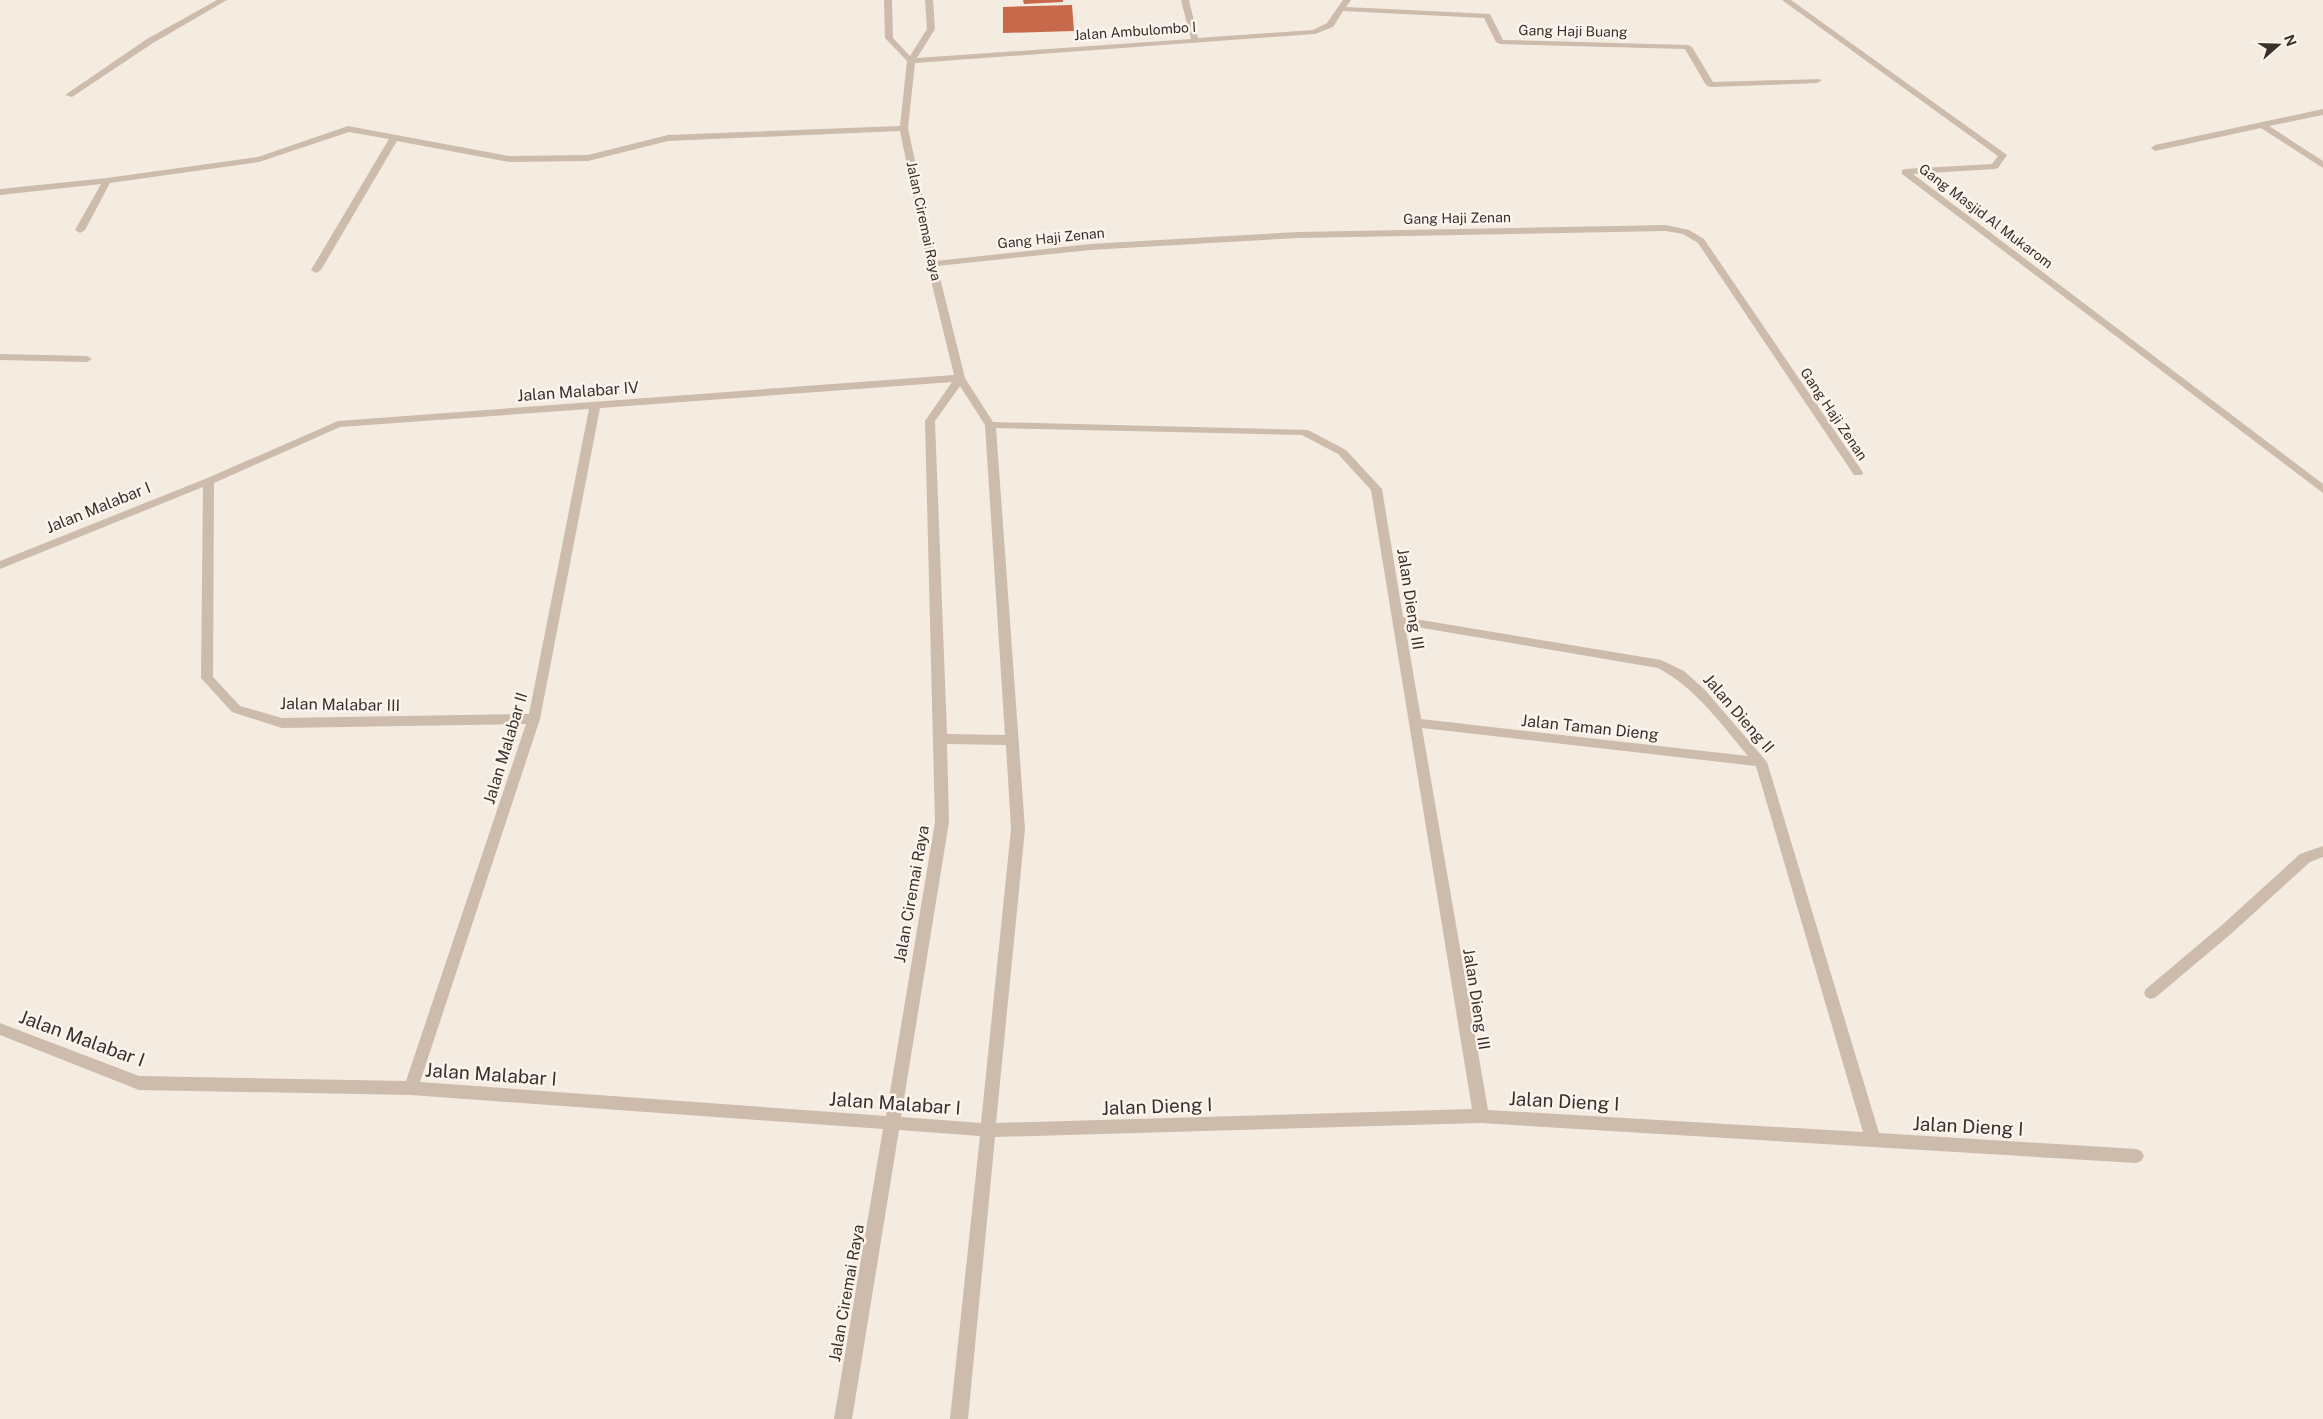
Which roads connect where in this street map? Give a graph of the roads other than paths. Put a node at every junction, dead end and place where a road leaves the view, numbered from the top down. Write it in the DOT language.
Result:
graph roads {
  1 [pos="223,0"];
  2 [pos="888,0"];
  3 [pos="929,0"];
  4 [pos="1185,0"];
  5 [pos="1347,0"];
  6 [pos="1786,0"];
  7 [pos="1340,10"];
  8 [pos="1195,40"];
  9 [pos="911,61"];
  10 [pos="1817,81"];
  11 [pos="69,95"];
  12 [pos="2323,112"];
  13 [pos="2262,125"];
  14 [pos="904,128"];
  15 [pos="394,139"];
  16 [pos="2155,148"];
  17 [pos="2323,164"];
  18 [pos="107,181"];
  19 [pos="0,192"];
  20 [pos="80,230"];
  21 [pos="932,264"];
  22 [pos="316,270"];
  23 [pos="0,357"];
  24 [pos="87,359"];
  25 [pos="960,378"];
  26 [pos="595,407"];
  27 [pos="990,425"];
  28 [pos="1858,473"];
  29 [pos="209,481"];
  30 [pos="2323,488"];
  31 [pos="0,565"];
  32 [pos="1398,620"];
  33 [pos="534,719"];
  34 [pos="1415,723"];
  35 [pos="941,739"];
  36 [pos="1012,740"];
  37 [pos="1761,762"];
  38 [pos="2323,851"];
  39 [pos="2151,993"];
  40 [pos="0,1029"];
  41 [pos="411,1088"];
  42 [pos="1481,1116"];
  43 [pos="890,1123"];
  44 [pos="988,1130"];
  45 [pos="1873,1140"];
  46 [pos="2136,1156"];
  47 [pos="843,1419"];
  48 [pos="959,1419"];
  1 -- 11 [label="street"];
  2 -- 9 [label="street"];
  3 -- 9 [label="street, Jalan Ciremai Raya"];
  4 -- 8 [label="street"];
  5 -- 7 [label="street, Jalan Ambulombo I"];
  6 -- 30 [label="street, Gang Masjid Al Mukarom"];
  7 -- 8 [label="street, Jalan Ambulombo I"];
  7 -- 10 [label="street, Gang Haji Buang"];
  8 -- 9 [label="street, Jalan Ambulombo I"];
  9 -- 14 [label="street, Jalan Ciremai Raya"];
  12 -- 13 [label="street"];
  13 -- 16 [label="street"];
  13 -- 17 [label="street"];
  14 -- 15 [label="street"];
  14 -- 21 [label="street, Jalan Ciremai Raya"];
  15 -- 18 [label="street"];
  15 -- 22 [label="street"];
  18 -- 19 [label="street"];
  18 -- 20 [label="street"];
  21 -- 25 [label="street, Jalan Ciremai Raya"];
  21 -- 28 [label="street, Gang Haji Zenan"];
  23 -- 24 [label="street"];
  25 -- 26 [label="street, Jalan Malabar IV"];
  25 -- 27 [label="street, Jalan Ciremai Raya"];
  25 -- 35 [label="street, Jalan Ciremai Raya"];
  26 -- 29 [label="street, Jalan Malabar IV"];
  26 -- 33 [label="street, Jalan Malabar II"];
  27 -- 32 [label="street, Jalan Dieng III"];
  27 -- 36 [label="street, Jalan Ciremai Raya"];
  29 -- 31 [label="street, Jalan Malabar I"];
  29 -- 33 [label="street, Jalan Malabar III"];
  32 -- 34 [label="street, Jalan Dieng III"];
  32 -- 37 [label="street, Jalan Dieng II"];
  33 -- 41 [label="street, Jalan Malabar II"];
  34 -- 37 [label="street, Jalan Taman Dieng"];
  34 -- 42 [label="street, Jalan Dieng III"];
  35 -- 36 [label="street"];
  35 -- 43 [label="street, Jalan Ciremai Raya"];
  36 -- 44 [label="street, Jalan Ciremai Raya"];
  37 -- 45 [label="street, Jalan Dieng II"];
  38 -- 39 [label="street"];
  40 -- 41 [label="street, Jalan Malabar I"];
  41 -- 43 [label="street, Jalan Malabar I"];
  42 -- 44 [label="street, Jalan Dieng I"];
  42 -- 45 [label="street, Jalan Dieng I"];
  43 -- 44 [label="street, Jalan Malabar I"];
  43 -- 47 [label="street, Jalan Ciremai Raya"];
  44 -- 48 [label="street, Jalan Ciremai Raya"];
  45 -- 46 [label="street, Jalan Dieng I"];
}
